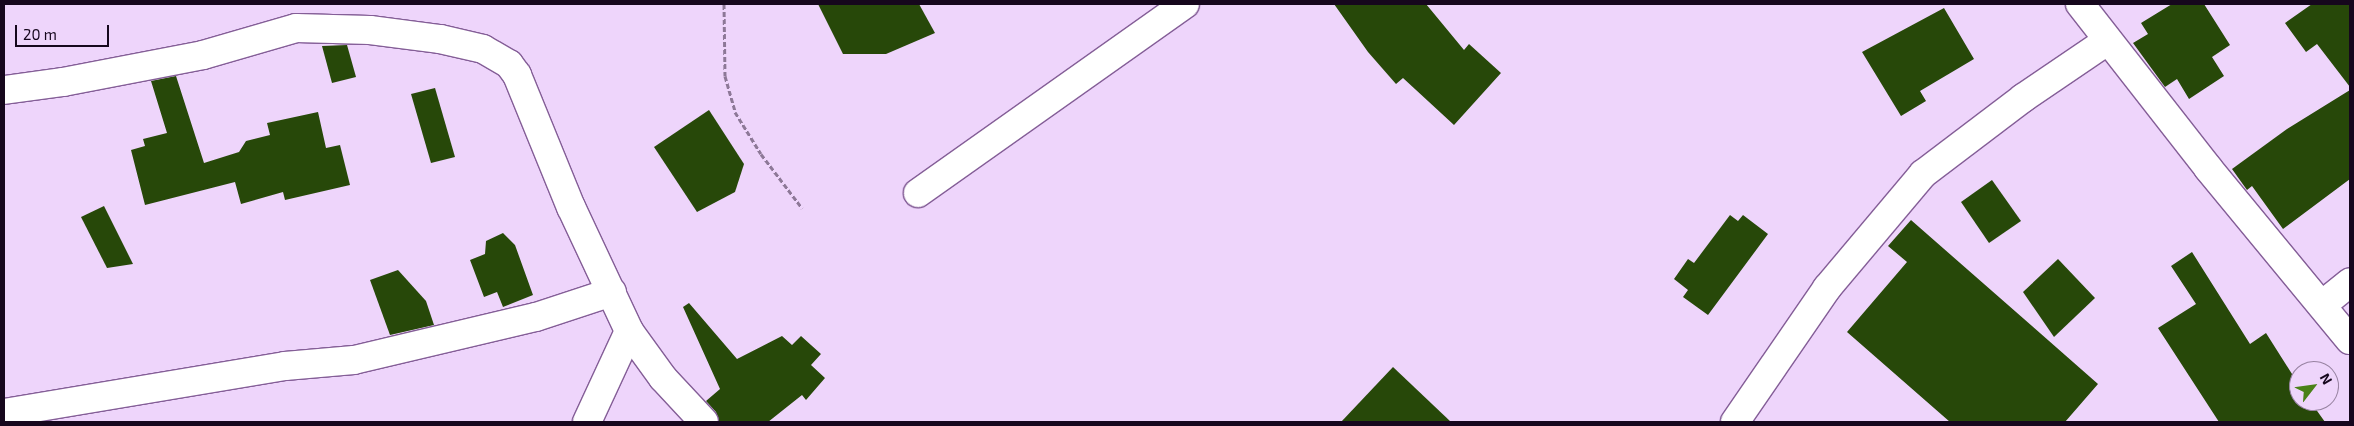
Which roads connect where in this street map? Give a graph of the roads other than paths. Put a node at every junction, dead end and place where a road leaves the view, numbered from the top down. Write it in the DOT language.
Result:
graph roads {
  1 [pos="1185,4"];
  2 [pos="2080,4"];
  3 [pos="2107,41"];
  4 [pos="4,90"];
  5 [pos="918,193"];
  6 [pos="2350,282"];
  7 [pos="612,292"];
  8 [pos="2322,306"];
  9 [pos="629,331"];
  10 [pos="2350,340"];
  11 [pos="4,413"];
  12 [pos="587,422"];
  13 [pos="704,422"];
  14 [pos="1735,422"];
  1 -- 5 [label="street"];
  2 -- 3 [label="street"];
  3 -- 8 [label="street"];
  3 -- 14 [label="street"];
  4 -- 7 [label="street"];
  6 -- 8 [label="street"];
  7 -- 9 [label="street"];
  7 -- 11 [label="street"];
  8 -- 10 [label="street"];
  9 -- 12 [label="street"];
  9 -- 13 [label="street"];
}
